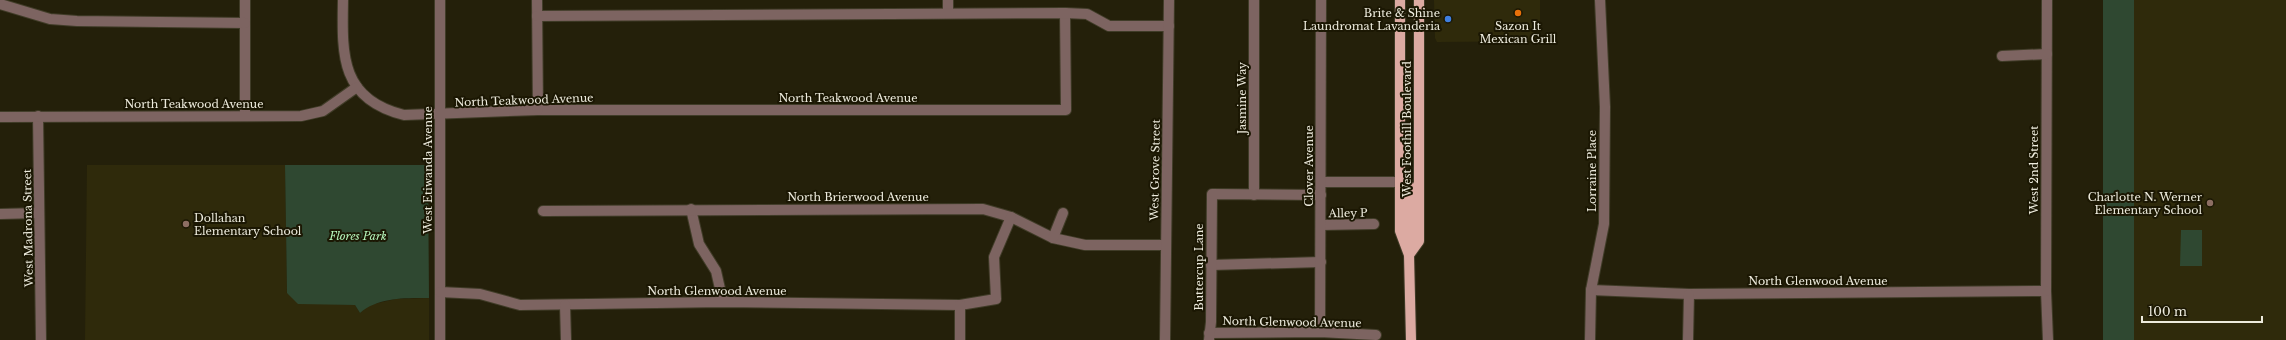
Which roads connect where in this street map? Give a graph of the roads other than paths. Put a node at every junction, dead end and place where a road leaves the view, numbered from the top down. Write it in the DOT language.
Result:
graph roads {
  1 [pos="245,0"];
  2 [pos="342,0"];
  3 [pos="440,0"];
  4 [pos="537,0"];
  5 [pos="948,0"];
  6 [pos="1169,0"];
  7 [pos="1254,0"];
  8 [pos="1321,0"];
  9 [pos="1400,0"];
  10 [pos="1418,0"];
  11 [pos="1600,0"];
  12 [pos="2047,0"];
  13 [pos="0,4"];
  14 [pos="948,13"];
  15 [pos="1065,13"];
  16 [pos="537,16"];
  17 [pos="245,23"];
  18 [pos="1169,26"];
  19 [pos="2047,54"];
  20 [pos="2002,56"];
  21 [pos="357,87"];
  22 [pos="538,110"];
  23 [pos="440,115"];
  24 [pos="38,116"];
  25 [pos="245,116"];
  26 [pos="0,117"];
  27 [pos="1322,182"];
  28 [pos="1400,182"];
  29 [pos="1254,195"];
  30 [pos="1321,195"];
  31 [pos="691,209"];
  32 [pos="543,210"];
  33 [pos="39,213"];
  34 [pos="1063,213"];
  35 [pos="0,214"];
  36 [pos="1011,217"];
  37 [pos="1374,224"];
  38 [pos="1321,226"];
  39 [pos="1053,238"];
  40 [pos="1166,245"];
  41 [pos="1409,255"];
  42 [pos="1321,262"];
  43 [pos="1211,265"];
  44 [pos="1591,290"];
  45 [pos="2046,291"];
  46 [pos="440,292"];
  47 [pos="1689,294"];
  48 [pos="723,302"];
  49 [pos="565,306"];
  50 [pos="960,306"];
  51 [pos="1320,332"];
  52 [pos="1376,335"];
  53 [pos="1208,336"];
  54 [pos="41,340"];
  55 [pos="440,340"];
  56 [pos="566,340"];
  57 [pos="960,340"];
  58 [pos="1165,340"];
  59 [pos="1411,340"];
  60 [pos="1590,340"];
  61 [pos="1688,340"];
  62 [pos="2048,340"];
  1 -- 17 [label="street"];
  2 -- 21 [label="street"];
  3 -- 23 [label="street, West Etiwanda Avenue"];
  4 -- 16 [label="street"];
  5 -- 14 [label="street"];
  6 -- 18 [label="street, West Grove Street"];
  7 -- 29 [label="street, Jasmine Way"];
  8 -- 27 [label="street, Clover Avenue"];
  9 -- 28 [label="main road, West Foothill Boulevard"];
  10 -- 41 [label="main road, West Foothill Boulevard"];
  11 -- 44 [label="street, Lorraine Place"];
  12 -- 19 [label="street, West 2nd Street"];
  13 -- 17 [label="street"];
  14 -- 15 [label="street"];
  14 -- 16 [label="street"];
  15 -- 18 [label="street"];
  15 -- 22 [label="street, North Teakwood Avenue"];
  16 -- 22 [label="street"];
  17 -- 25 [label="street"];
  18 -- 40 [label="street, West Grove Street"];
  19 -- 20 [label="street"];
  19 -- 45 [label="street, West 2nd Street"];
  21 -- 23 [label="street, North Teakwood Avenue"];
  21 -- 25 [label="street, North Teakwood Avenue"];
  22 -- 23 [label="street, North Teakwood Avenue"];
  23 -- 46 [label="street, West Etiwanda Avenue"];
  24 -- 25 [label="street, North Teakwood Avenue"];
  24 -- 26 [label="street, North Teakwood Avenue"];
  24 -- 33 [label="street, West Madrona Street"];
  27 -- 28 [label="street"];
  27 -- 30 [label="street, Clover Avenue"];
  28 -- 41 [label="main road, West Foothill Boulevard"];
  29 -- 30 [label="street"];
  29 -- 43 [label="street, Buttercup Lane"];
  30 -- 38 [label="street, Clover Avenue"];
  31 -- 32 [label="street, North Brierwood Avenue"];
  31 -- 36 [label="street, North Brierwood Avenue"];
  31 -- 48 [label="street"];
  33 -- 35 [label="street"];
  33 -- 54 [label="street, West Madrona Street"];
  34 -- 39 [label="street"];
  36 -- 39 [label="street, North Brierwood Avenue"];
  36 -- 50 [label="street, North Glenwood Avenue"];
  37 -- 38 [label="street, Alley P"];
  38 -- 42 [label="street, Clover Avenue"];
  39 -- 40 [label="street, North Brierwood Avenue"];
  40 -- 58 [label="street, West Grove Street"];
  41 -- 59 [label="main road, West Foothill Boulevard"];
  42 -- 43 [label="street"];
  42 -- 51 [label="street, Clover Avenue"];
  43 -- 53 [label="street, Buttercup Lane"];
  44 -- 47 [label="street, North Glenwood Avenue"];
  44 -- 60 [label="street, Lorraine Place"];
  45 -- 47 [label="street, North Glenwood Avenue"];
  45 -- 62 [label="street, West 2nd Street"];
  46 -- 49 [label="street, North Glenwood Avenue"];
  46 -- 55 [label="street, West Etiwanda Avenue"];
  47 -- 61 [label="street"];
  48 -- 49 [label="street, North Glenwood Avenue"];
  48 -- 50 [label="street, North Glenwood Avenue"];
  49 -- 56 [label="street"];
  50 -- 57 [label="street"];
  51 -- 52 [label="street, North Glenwood Avenue"];
  51 -- 53 [label="street, North Glenwood Avenue"];
}
